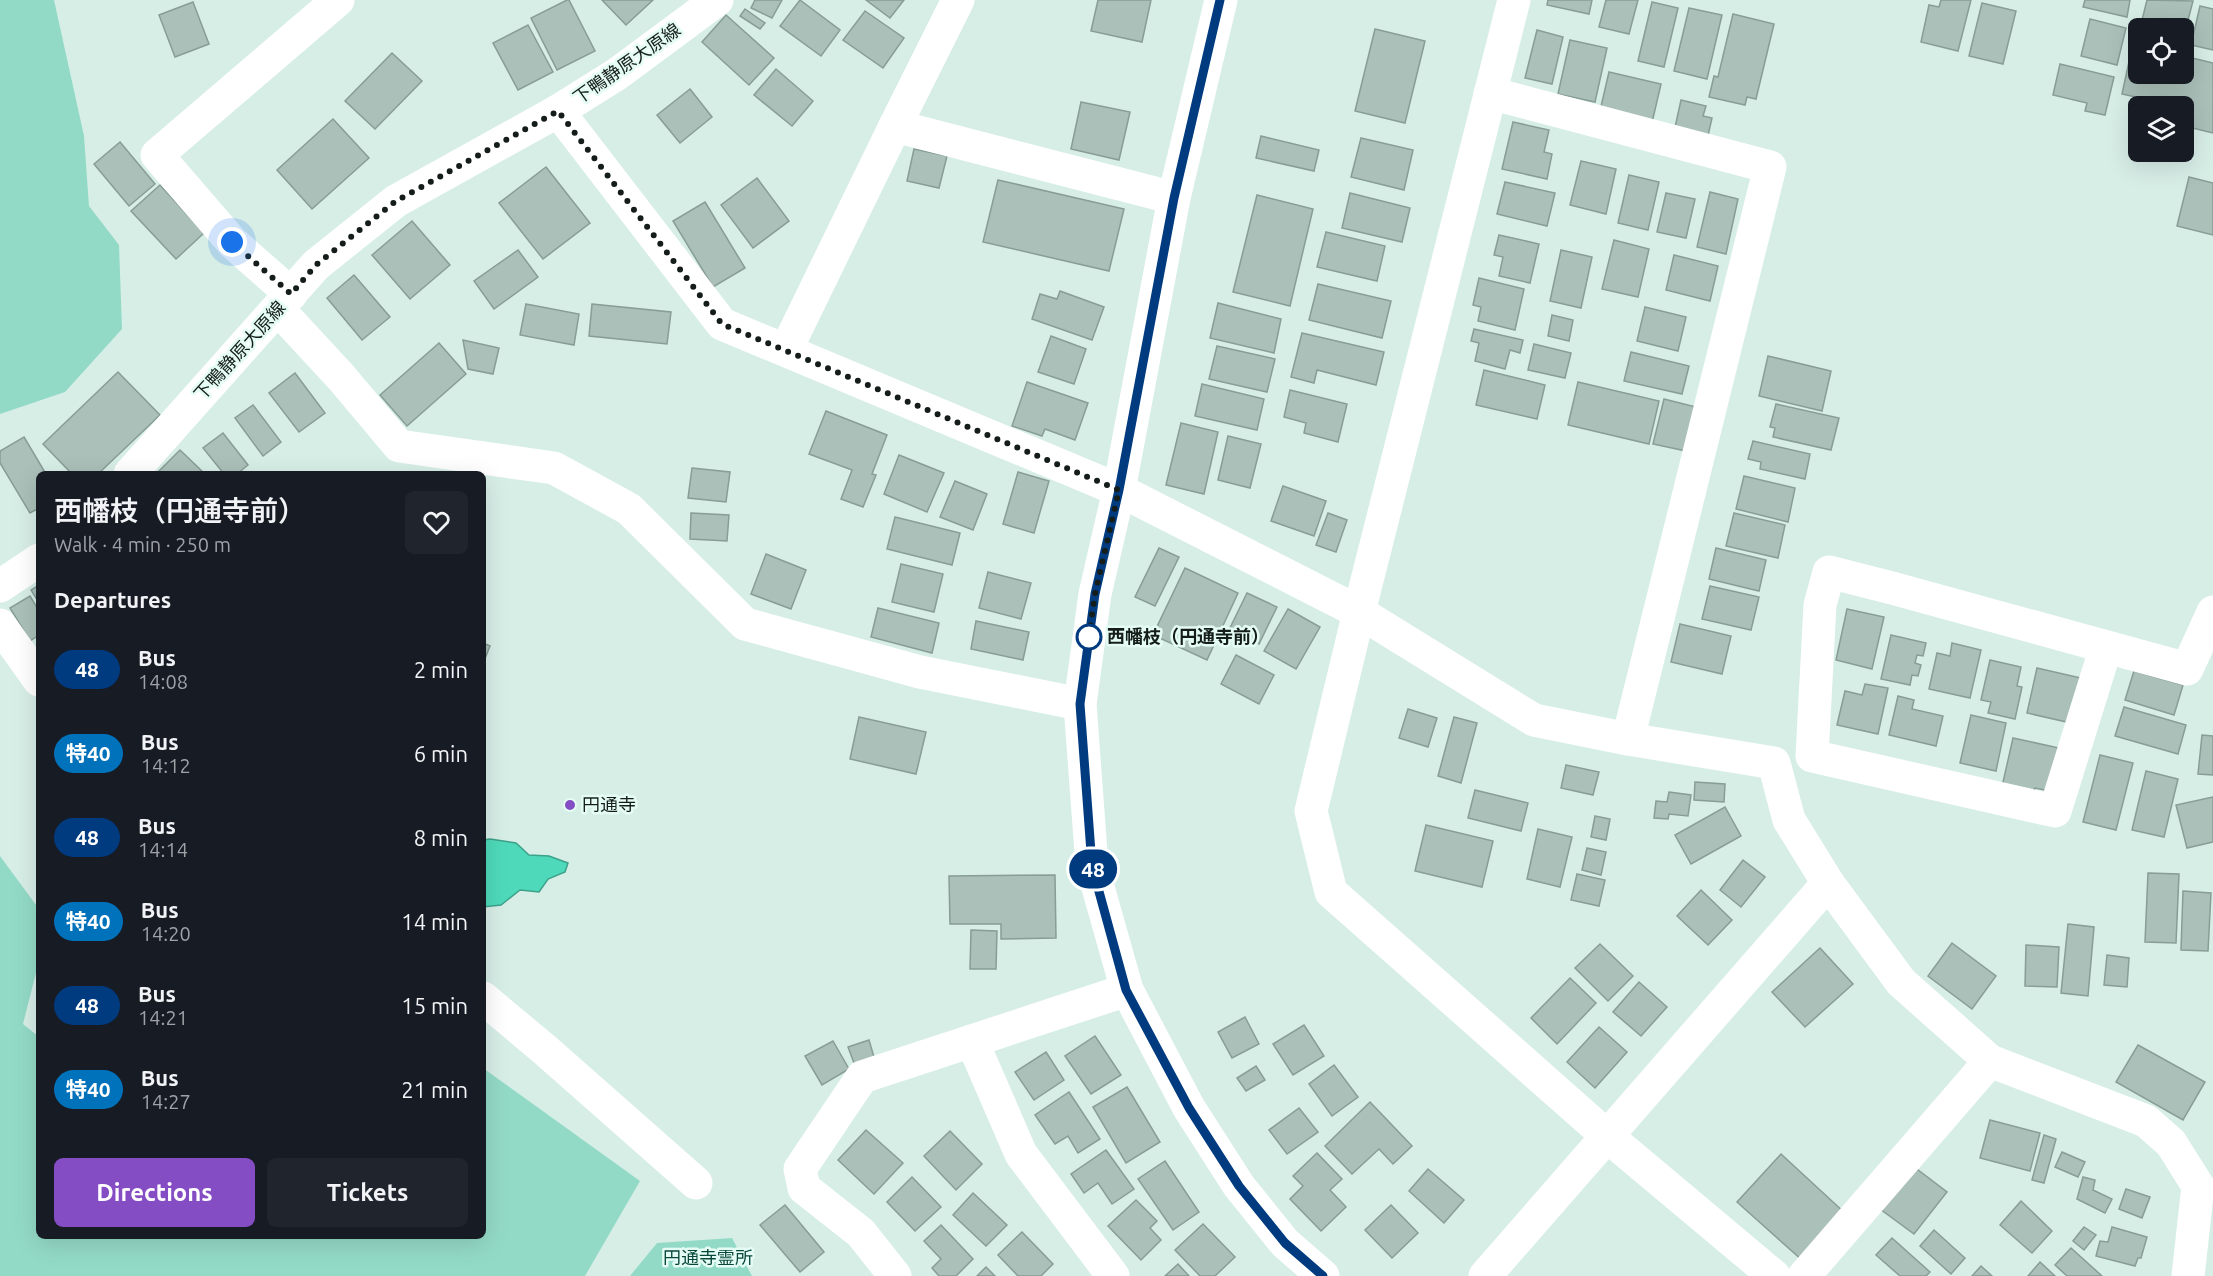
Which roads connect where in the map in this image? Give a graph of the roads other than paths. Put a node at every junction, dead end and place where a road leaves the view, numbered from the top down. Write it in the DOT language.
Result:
graph roads {
  1 [pos="338,0"];
  2 [pos="717,0"];
  3 [pos="958,0"];
  4 [pos="1221,0"];
  5 [pos="1514,0"];
  6 [pos="1490,93"];
  7 [pos="558,111"];
  8 [pos="895,126"];
  9 [pos="1174,198"];
  10 [pos="285,301"];
  11 [pos="786,350"];
  12 [pos="133,471"];
  13 [pos="1119,490"];
  14 [pos="36,562"];
  15 [pos="0,586"];
  16 [pos="1359,612"];
  17 [pos="2213,612"];
  18 [pos="0,625"];
  19 [pos="2106,647"];
  20 [pos="36,677"];
  21 [pos="1080,704"];
  22 [pos="1628,739"];
  23 [pos="1812,756"];
  24 [pos="1774,763"];
  25 [pos="1828,883"];
  26 [pos="1126,990"];
  27 [pos="486,1001"];
  28 [pos="972,1041"];
  29 [pos="1990,1061"];
  30 [pos="1607,1136"];
  31 [pos="696,1183"];
  32 [pos="895,1276"];
  33 [pos="1113,1276"];
  34 [pos="1323,1276"];
  35 [pos="1485,1276"];
  36 [pos="1773,1276"];
  37 [pos="1804,1276"];
  38 [pos="2188,1276"];
  1 -- 10 [label="street"];
  2 -- 7 [label="street, 下鴨静原大原線"];
  3 -- 8 [label="street"];
  4 -- 9 [label="street"];
  5 -- 6 [label="street"];
  6 -- 16 [label="street"];
  6 -- 22 [label="street"];
  7 -- 10 [label="street, 下鴨静原大原線"];
  7 -- 11 [label="street"];
  8 -- 9 [label="street"];
  8 -- 11 [label="street"];
  9 -- 13 [label="street"];
  10 -- 12 [label="street, 下鴨静原大原線"];
  10 -- 21 [label="street"];
  11 -- 13 [label="street"];
  13 -- 16 [label="street"];
  13 -- 21 [label="street"];
  14 -- 15 [label="street"];
  16 -- 22 [label="street"];
  16 -- 30 [label="street"];
  17 -- 19 [label="street"];
  18 -- 20 [label="street"];
  19 -- 23 [label="street"];
  19 -- 23 [label="street"];
  21 -- 26 [label="street"];
  22 -- 24 [label="street"];
  23 -- 24 [label="street"];
  24 -- 25 [label="street"];
  25 -- 29 [label="street"];
  25 -- 30 [label="street"];
  26 -- 28 [label="street"];
  26 -- 34 [label="street"];
  27 -- 31 [label="street"];
  28 -- 32 [label="street"];
  28 -- 33 [label="street"];
  29 -- 37 [label="street"];
  29 -- 38 [label="street"];
  30 -- 35 [label="street"];
  30 -- 36 [label="street"];
}
